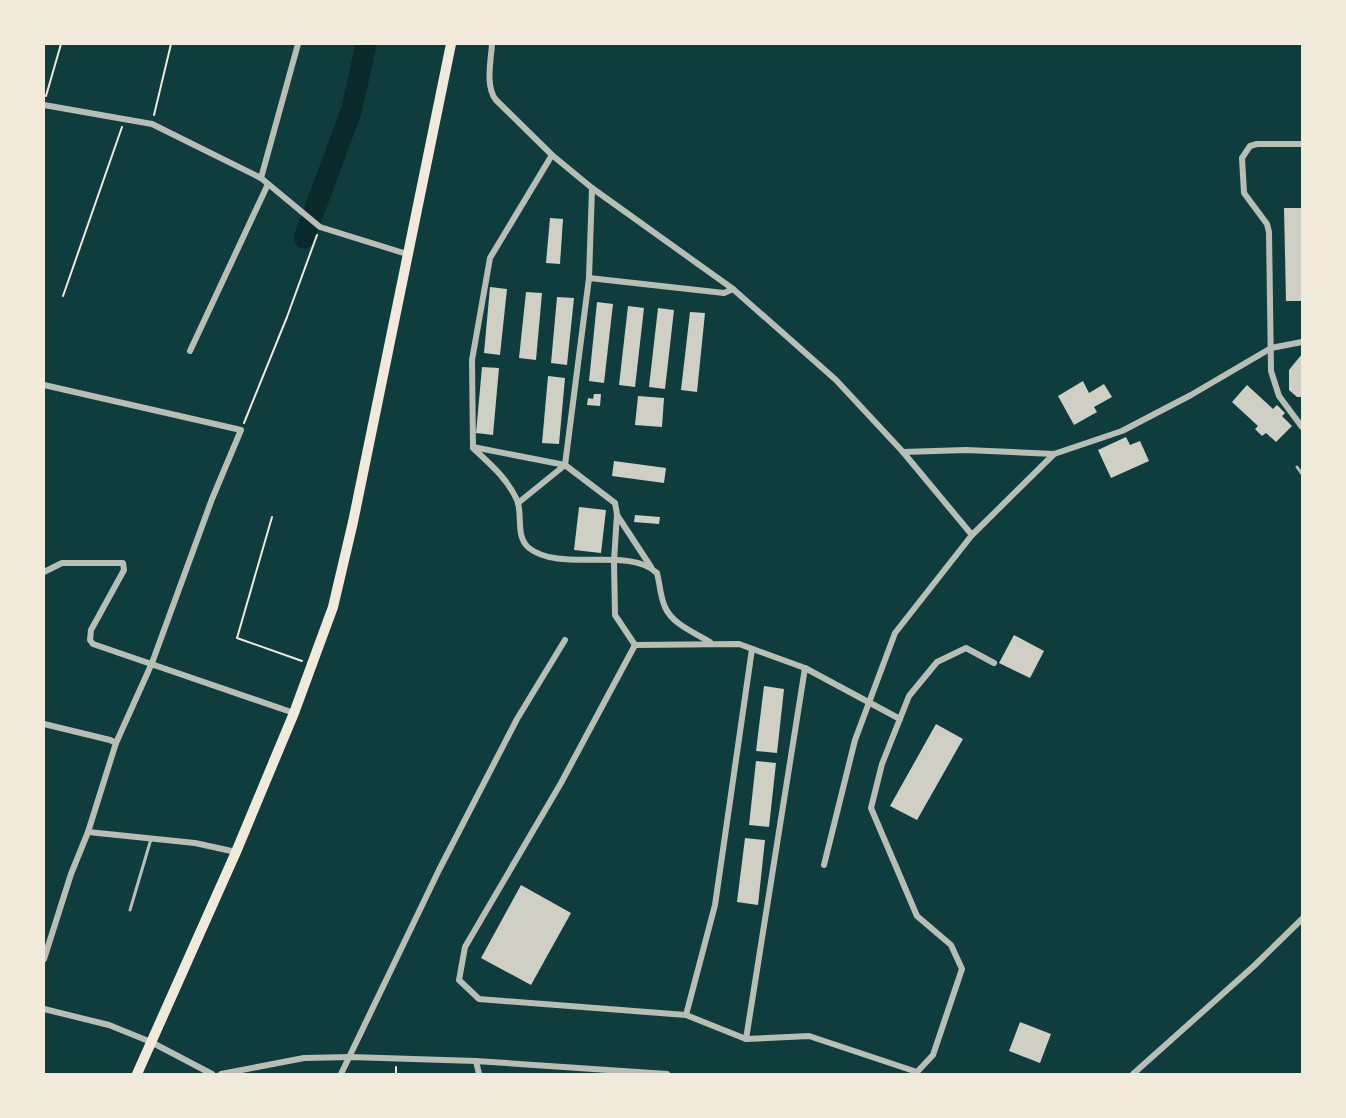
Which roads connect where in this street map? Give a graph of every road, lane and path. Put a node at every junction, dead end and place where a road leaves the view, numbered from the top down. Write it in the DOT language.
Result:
graph roads {
  1 [pos="61,44"];
  2 [pos="171,44"];
  3 [pos="298,44"];
  4 [pos="451,44"];
  5 [pos="492,44"];
  6 [pos="44,105"];
  7 [pos="125,119"];
  8 [pos="152,124"];
  9 [pos="1302,144"];
  10 [pos="552,155"];
  11 [pos="261,178"];
  12 [pos="268,184"];
  13 [pos="592,189"];
  14 [pos="317,225"];
  15 [pos="407,254"];
  16 [pos="589,278"];
  17 [pos="733,289"];
  18 [pos="63,296"];
  19 [pos="1302,342"];
  20 [pos="1270,348"];
  21 [pos="190,351"];
  22 [pos="44,385"];
  23 [pos="1302,427"];
  24 [pos="241,430"];
  25 [pos="473,447"];
  26 [pos="903,452"];
  27 [pos="1054,454"];
  28 [pos="565,465"];
  29 [pos="1297,467"];
  30 [pos="1302,474"];
  31 [pos="518,502"];
  32 [pos="617,514"];
  33 [pos="272,517"];
  34 [pos="972,535"];
  35 [pos="614,561"];
  36 [pos="651,567"];
  37 [pos="44,572"];
  38 [pos="565,640"];
  39 [pos="712,644"];
  40 [pos="635,645"];
  41 [pos="752,649"];
  42 [pos="152,663"];
  43 [pos="994,663"];
  44 [pos="313,666"];
  45 [pos="805,668"];
  46 [pos="868,703"];
  47 [pos="294,714"];
  48 [pos="900,719"];
  49 [pos="44,724"];
  50 [pos="116,743"];
  51 [pos="88,832"];
  52 [pos="151,839"];
  53 [pos="236,852"];
  54 [pos="824,865"];
  55 [pos="130,910"];
  56 [pos="1302,919"];
  57 [pos="44,959"];
  58 [pos="44,1009"];
  59 [pos="686,1015"];
  60 [pos="746,1039"];
  61 [pos="151,1042"];
  62 [pos="350,1057"];
  63 [pos="476,1061"];
  64 [pos="137,1074"];
  65 [pos="212,1074"];
  66 [pos="221,1074"];
  67 [pos="341,1074"];
  68 [pos="479,1074"];
  69 [pos="663,1074"];
  70 [pos="1133,1074"];
  1 -- 6 [label="path"];
  2 -- 8 [label="path"];
  3 -- 11 [label="street"];
  4 -- 15 [label="main road"];
  5 -- 10 [label="street"];
  6 -- 7 [label="street"];
  7 -- 8 [label="street"];
  7 -- 18 [label="path"];
  8 -- 11 [label="street"];
  9 -- 20 [label="street"];
  10 -- 13 [label="street"];
  10 -- 25 [label="street"];
  11 -- 12 [label="street"];
  12 -- 14 [label="street"];
  12 -- 21 [label="street"];
  13 -- 16 [label="street"];
  13 -- 17 [label="street"];
  14 -- 15 [label="street"];
  14 -- 24 [label="path"];
  15 -- 44 [label="main road"];
  16 -- 17 [label="street"];
  16 -- 28 [label="street"];
  17 -- 26 [label="street"];
  19 -- 20 [label="street"];
  20 -- 23 [label="street"];
  20 -- 27 [label="street"];
  22 -- 24 [label="street"];
  24 -- 42 [label="street"];
  25 -- 28 [label="street"];
  25 -- 31 [label="street"];
  26 -- 27 [label="street"];
  26 -- 34 [label="street"];
  27 -- 34 [label="street"];
  28 -- 31 [label="street"];
  28 -- 32 [label="street"];
  29 -- 30 [label="lane"];
  31 -- 35 [label="street"];
  32 -- 35 [label="street"];
  32 -- 36 [label="street"];
  33 -- 44 [label="path"];
  34 -- 46 [label="street"];
  35 -- 36 [label="street"];
  35 -- 40 [label="street"];
  36 -- 39 [label="street"];
  37 -- 42 [label="street"];
  38 -- 62 [label="street"];
  39 -- 40 [label="street"];
  39 -- 41 [label="street"];
  40 -- 59 [label="street"];
  41 -- 45 [label="street"];
  41 -- 59 [label="street"];
  42 -- 47 [label="street"];
  42 -- 50 [label="street"];
  43 -- 48 [label="street"];
  44 -- 47 [label="main road"];
  45 -- 46 [label="street"];
  45 -- 60 [label="street"];
  46 -- 48 [label="street"];
  46 -- 54 [label="street"];
  47 -- 53 [label="main road"];
  48 -- 60 [label="street"];
  49 -- 50 [label="street"];
  50 -- 51 [label="street"];
  51 -- 52 [label="street"];
  51 -- 57 [label="street"];
  52 -- 53 [label="street"];
  52 -- 55 [label="lane"];
  53 -- 61 [label="main road"];
  56 -- 70 [label="street"];
  58 -- 61 [label="street"];
  59 -- 60 [label="street"];
  61 -- 64 [label="main road"];
  61 -- 65 [label="street"];
  62 -- 63 [label="street"];
  62 -- 66 [label="street"];
  62 -- 67 [label="street"];
  63 -- 68 [label="street"];
  63 -- 69 [label="street"];
}
